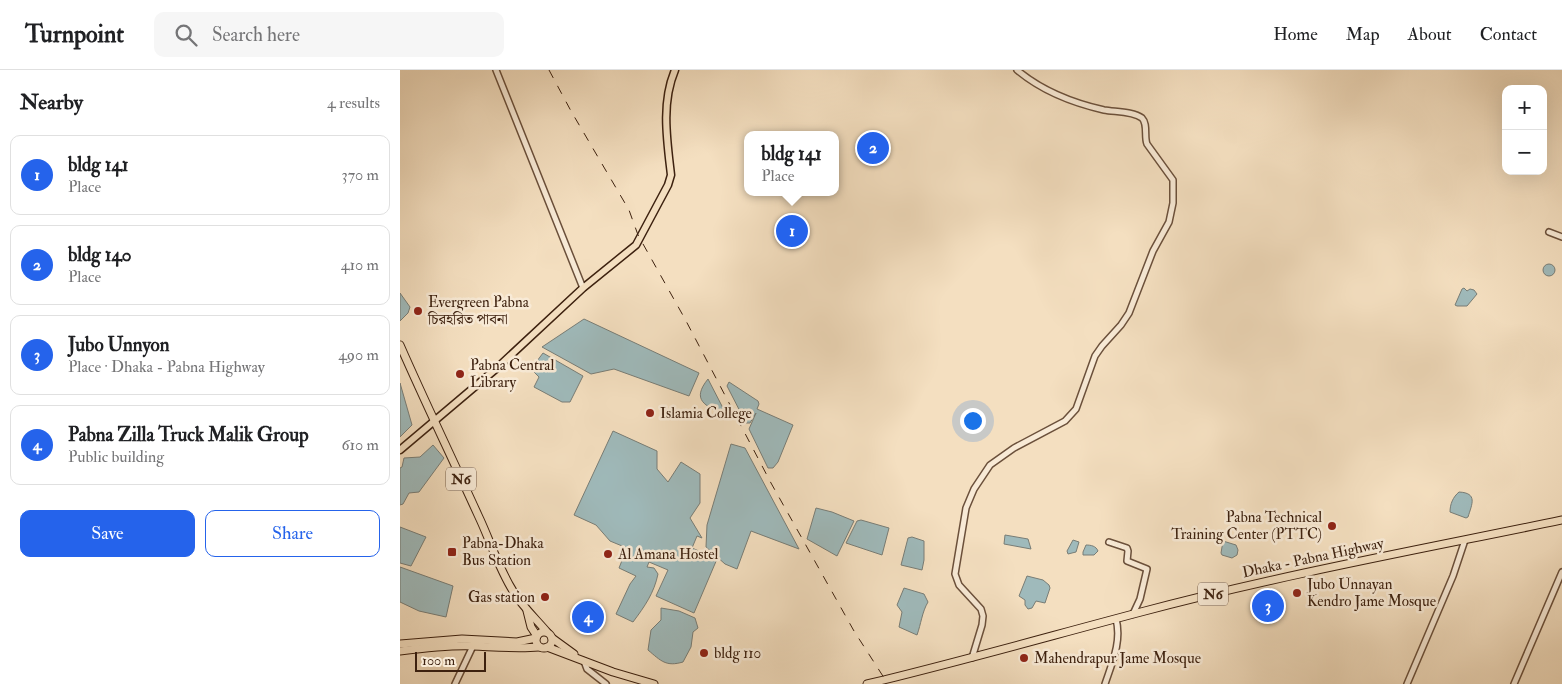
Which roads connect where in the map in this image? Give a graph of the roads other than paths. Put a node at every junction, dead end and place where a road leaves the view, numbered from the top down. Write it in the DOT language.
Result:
graph roads {
  1 [pos="496,70"];
  2 [pos="676,70"];
  3 [pos="1018,70"];
  4 [pos="1549,232"];
  5 [pos="1562,237"];
  6 [pos="583,288"];
  7 [pos="400,345"];
  8 [pos="433,420"];
  9 [pos="400,450"];
  10 [pos="1562,520"];
  11 [pos="1465,540"];
  12 [pos="1109,542"];
  13 [pos="1562,572"];
  14 [pos="526,610"];
  15 [pos="1133,614"];
  16 [pos="1116,619"];
  17 [pos="550,635"];
  18 [pos="536,637"];
  19 [pos="400,644"];
  20 [pos="516,645"];
  21 [pos="414,646"];
  22 [pos="472,646"];
  23 [pos="543,647"];
  24 [pos="400,651"];
  25 [pos="972,658"];
  26 [pos="581,659"];
  27 [pos="455,684"];
  28 [pos="606,684"];
  29 [pos="654,684"];
  30 [pos="867,684"];
  31 [pos="1105,684"];
  32 [pos="1407,684"];
  33 [pos="1514,684"];
  1 -- 6 [label="street"];
  2 -- 6 [label="main road"];
  3 -- 25 [label="street"];
  4 -- 5 [label="street"];
  6 -- 8 [label="main road"];
  7 -- 8 [label="highway, N6"];
  8 -- 9 [label="main road"];
  8 -- 14 [label="highway, N6"];
  10 -- 11 [label="highway, Dhaka - Pabna Highway / N6"];
  11 -- 15 [label="highway, Dhaka - Pabna Highway / N6"];
  11 -- 32 [label="street"];
  12 -- 15 [label="street"];
  13 -- 33 [label="street"];
  14 -- 17 [label="highway"];
  14 -- 18 [label="highway"];
  15 -- 16 [label="highway, Dhaka - Pabna Highway / N6"];
  16 -- 25 [label="highway, Dhaka - Pabna Highway / N6"];
  16 -- 31 [label="street"];
  17 -- 18 [label="highway"];
  17 -- 23 [label="highway"];
  17 -- 26 [label="highway"];
  18 -- 20 [label="highway"];
  18 -- 23 [label="highway"];
  19 -- 21 [label="highway"];
  20 -- 21 [label="highway"];
  20 -- 22 [label="highway"];
  20 -- 23 [label="highway"];
  21 -- 22 [label="highway"];
  21 -- 24 [label="highway"];
  22 -- 27 [label="street"];
  23 -- 26 [label="highway"];
  25 -- 30 [label="highway, Dhaka - Pabna Highway / N6"];
  26 -- 28 [label="street"];
  26 -- 29 [label="highway"];
}
